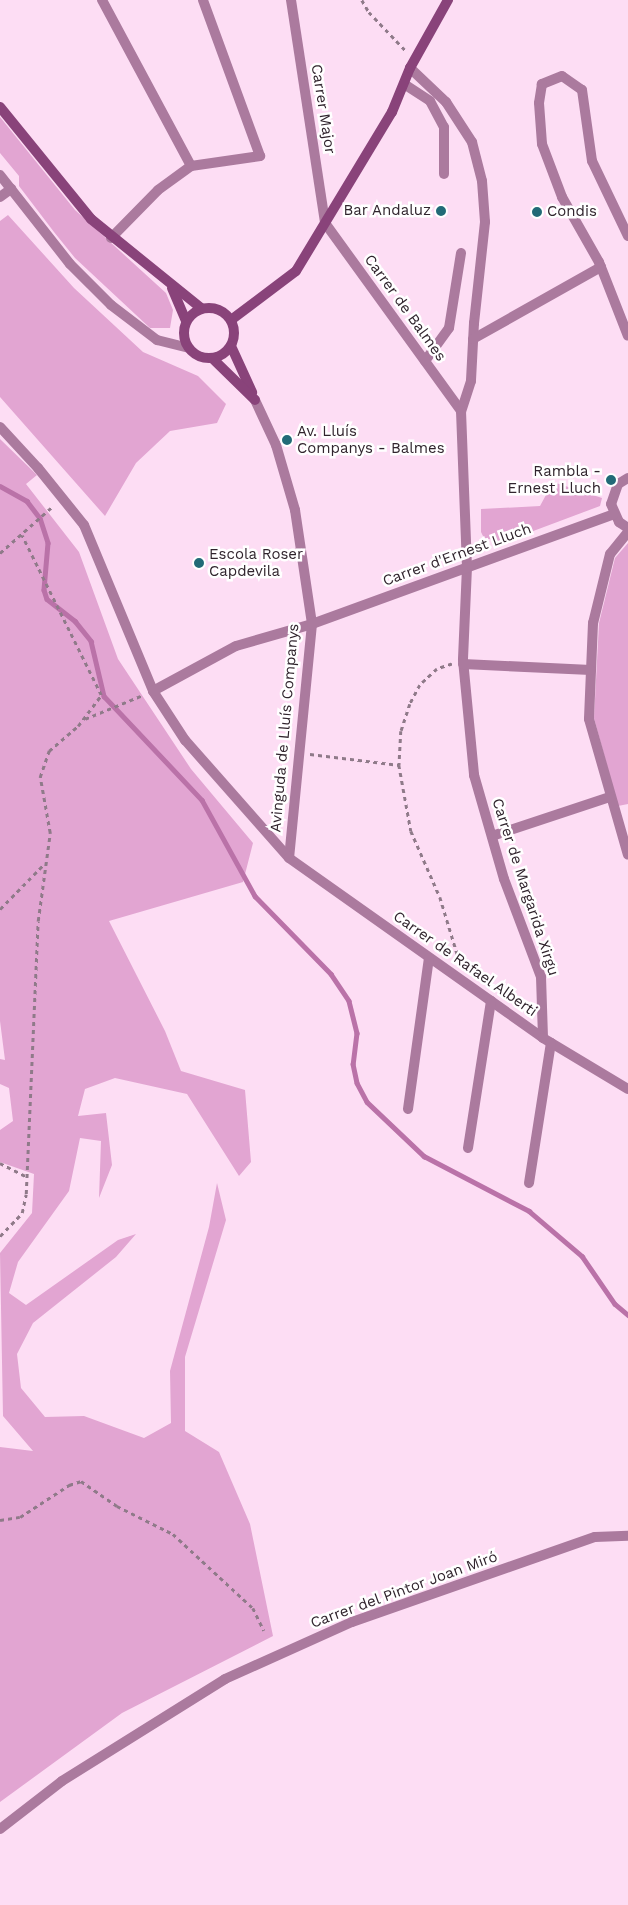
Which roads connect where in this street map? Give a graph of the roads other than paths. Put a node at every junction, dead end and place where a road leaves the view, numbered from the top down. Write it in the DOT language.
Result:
graph roads {
  1 [pos="102,0"];
  2 [pos="203,0"];
  3 [pos="291,0"];
  4 [pos="448,0"];
  5 [pos="410,68"];
  6 [pos="404,84"];
  7 [pos="0,108"];
  8 [pos="191,166"];
  9 [pos="444,174"];
  10 [pos="0,175"];
  11 [pos="11,189"];
  12 [pos="0,197"];
  13 [pos="325,223"];
  14 [pos="628,236"];
  15 [pos="111,238"];
  16 [pos="461,253"];
  17 [pos="601,267"];
  18 [pos="172,287"];
  19 [pos="201,308"];
  20 [pos="231,320"];
  21 [pos="186,321"];
  22 [pos="628,336"];
  23 [pos="473,339"];
  24 [pos="231,346"];
  25 [pos="188,348"];
  26 [pos="212,358"];
  27 [pos="425,361"];
  28 [pos="255,400"];
  29 [pos="461,411"];
  30 [pos="0,427"];
  31 [pos="628,476"];
  32 [pos="614,514"];
  33 [pos="628,528"];
  34 [pos="628,532"];
  35 [pos="467,567"];
  36 [pos="312,624"];
  37 [pos="463,662"];
  38 [pos="591,670"];
  39 [pos="153,691"];
  40 [pos="610,797"];
  41 [pos="492,836"];
  42 [pos="628,855"];
  43 [pos="289,858"];
  44 [pos="429,958"];
  45 [pos="491,1001"];
  46 [pos="547,1040"];
  47 [pos="628,1089"];
  48 [pos="408,1109"];
  49 [pos="468,1148"];
  50 [pos="529,1183"];
  51 [pos="628,1536"];
  52 [pos="0,1829"];
  1 -- 8 [label="street"];
  2 -- 8 [label="street"];
  3 -- 13 [label="street, Carrer Major"];
  4 -- 5 [label="street"];
  5 -- 6 [label="street"];
  5 -- 23 [label="street"];
  6 -- 9 [label="street"];
  6 -- 13 [label="street"];
  7 -- 15 [label="street"];
  8 -- 15 [label="street"];
  10 -- 11 [label="street"];
  11 -- 12 [label="street"];
  11 -- 25 [label="street"];
  13 -- 20 [label="street"];
  13 -- 27 [label="street, Carrer de Balmes"];
  14 -- 17 [label="street"];
  15 -- 18 [label="street"];
  16 -- 27 [label="street"];
  17 -- 22 [label="street"];
  17 -- 23 [label="street"];
  18 -- 19 [label="street"];
  18 -- 21 [label="street"];
  19 -- 20 [label="street"];
  19 -- 21 [label="street"];
  20 -- 24 [label="street"];
  21 -- 25 [label="street"];
  23 -- 29 [label="street"];
  24 -- 26 [label="street"];
  24 -- 28 [label="street"];
  25 -- 26 [label="street"];
  26 -- 28 [label="street"];
  27 -- 29 [label="street, Carrer de Balmes"];
  28 -- 36 [label="street, Avinguda de Lluís Companys"];
  29 -- 35 [label="street, Carrer de Margarida Xirgu"];
  30 -- 39 [label="street, Carrer de Rafael Alberti"];
  31 -- 32 [label="street"];
  32 -- 33 [label="street"];
  32 -- 35 [label="street, Carrer d'Ernest Lluch"];
  34 -- 38 [label="street"];
  35 -- 36 [label="street, Carrer d'Ernest Lluch"];
  35 -- 37 [label="street, Carrer de Margarida Xirgu"];
  36 -- 39 [label="street, Carrer d'Ernest Lluch"];
  36 -- 43 [label="street, Avinguda de Lluís Companys"];
  37 -- 38 [label="street"];
  37 -- 41 [label="street, Carrer de Margarida Xirgu"];
  38 -- 40 [label="street"];
  39 -- 43 [label="street, Carrer de Rafael Alberti"];
  40 -- 41 [label="street"];
  40 -- 42 [label="street"];
  41 -- 46 [label="street, Carrer de Margarida Xirgu"];
  43 -- 44 [label="street, Carrer de Rafael Alberti"];
  44 -- 45 [label="street, Carrer de Rafael Alberti"];
  44 -- 48 [label="street"];
  45 -- 46 [label="street, Carrer de Rafael Alberti"];
  45 -- 49 [label="street"];
  46 -- 47 [label="street, Carrer de Rafael Alberti"];
  46 -- 50 [label="street, Carrer de Margarida Xirgu"];
  51 -- 52 [label="street, Carrer del Pintor Joan Miró"];
}
